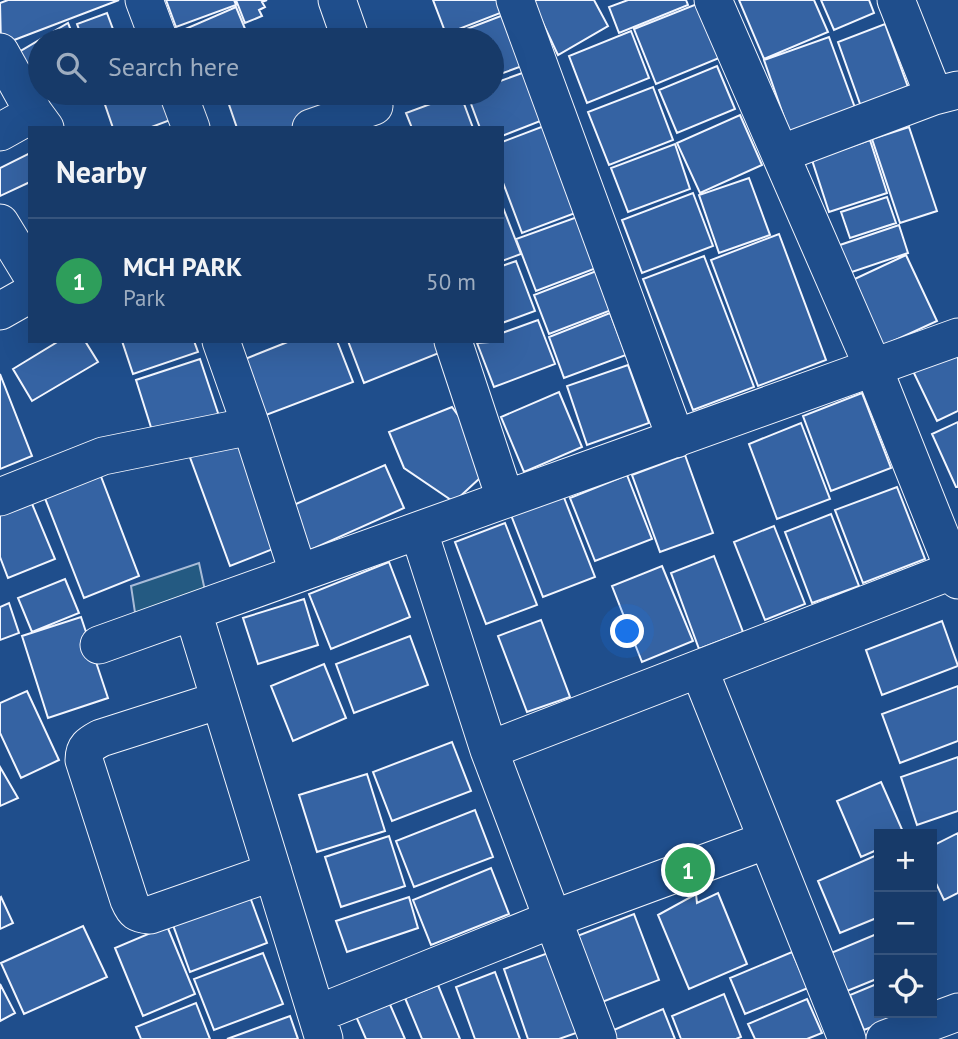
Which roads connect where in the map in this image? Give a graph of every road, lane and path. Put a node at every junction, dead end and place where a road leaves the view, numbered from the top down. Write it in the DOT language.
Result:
graph roads {
  1 [pos="144,0"];
  2 [pos="337,0"];
  3 [pos="515,0"];
  4 [pos="713,0"];
  5 [pos="896,0"];
  6 [pos="154,28"];
  7 [pos="347,28"];
  8 [pos="0,52"];
  9 [pos="946,93"];
  10 [pos="28,100"];
  11 [pos="182,105"];
  12 [pos="375,109"];
  13 [pos="40,120"];
  14 [pos="190,126"];
  15 [pos="318,126"];
  16 [pos="0,132"];
  17 [pos="780,154"];
  18 [pos="0,223"];
  19 [pos="28,269"];
  20 [pos="28,295"];
  21 [pos="0,311"];
  22 [pos="958,337"];
  23 [pos="222,343"];
  24 [pos="454,343"];
  25 [pos="873,367"];
  26 [pos="251,426"];
  27 [pos="676,439"];
  28 [pos="0,497"];
  29 [pos="505,498"];
  30 [pos="419,532"];
  31 [pos="298,572"];
  32 [pos="956,575"];
  33 [pos="193,612"];
  34 [pos="99,645"];
  35 [pos="699,669"];
  36 [pos="220,700"];
  37 [pos="489,750"];
  38 [pos="767,840"];
  39 [pos="273,872"];
  40 [pos="553,919"];
  41 [pos="958,1012"];
  42 [pos="320,1027"];
  43 [pos="598,1039"];
  44 [pos="847,1039"];
  45 [pos="885,1039"];
  1 -- 6 [label="street"];
  2 -- 7 [label="street"];
  3 -- 27 [label="street"];
  4 -- 17 [label="street"];
  5 -- 9 [label="street"];
  8 -- 10 [label="street"];
  9 -- 17 [label="street"];
  11 -- 14 [label="street"];
  12 -- 15 [label="street"];
  13 -- 16 [label="street"];
  17 -- 25 [label="street"];
  18 -- 19 [label="street"];
  20 -- 21 [label="street"];
  22 -- 25 [label="street"];
  23 -- 26 [label="street"];
  24 -- 29 [label="street"];
  25 -- 27 [label="street"];
  25 -- 32 [label="street"];
  26 -- 28 [label="street"];
  26 -- 31 [label="street"];
  27 -- 29 [label="street"];
  29 -- 30 [label="street"];
  30 -- 31 [label="street"];
  30 -- 37 [label="street"];
  31 -- 33 [label="street"];
  32 -- 35 [label="street"];
  33 -- 34 [label="street"];
  33 -- 36 [label="street"];
  35 -- 37 [label="street"];
  35 -- 38 [label="street"];
  36 -- 39 [label="street"];
  36 -- 39 [label="street"];
  37 -- 40 [label="street"];
  38 -- 40 [label="street"];
  38 -- 44 [label="street"];
  39 -- 42 [label="street"];
  40 -- 42 [label="street"];
  40 -- 43 [label="street"];
  41 -- 45 [label="street"];
}
